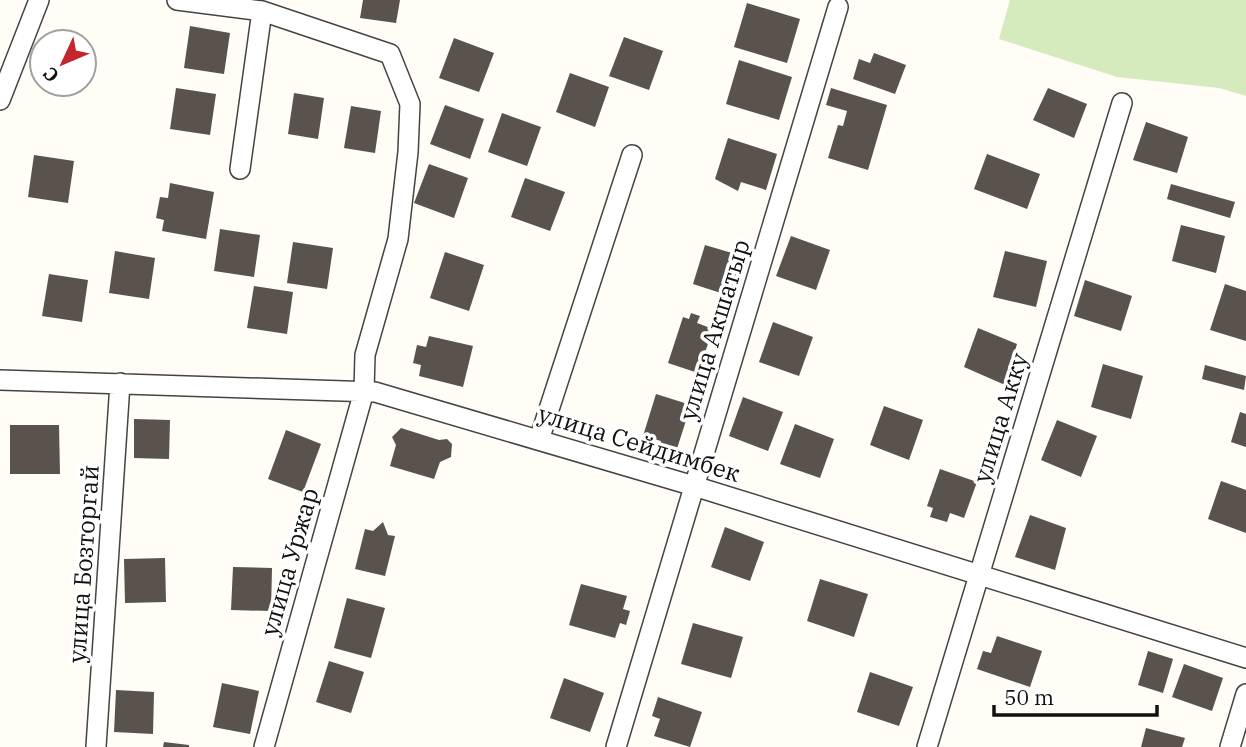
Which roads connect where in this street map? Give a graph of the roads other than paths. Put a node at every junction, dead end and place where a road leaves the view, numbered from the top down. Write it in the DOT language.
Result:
graph roads {
  1 [pos="39,0"];
  2 [pos="177,0"];
  3 [pos="838,7"];
  4 [pos="262,11"];
  5 [pos="0,100"];
  6 [pos="1122,103"];
  7 [pos="632,155"];
  8 [pos="240,169"];
  9 [pos="0,380"];
  10 [pos="120,383"];
  11 [pos="364,391"];
  12 [pos="539,440"];
  13 [pos="694,486"];
  14 [pos="980,573"];
  15 [pos="1246,658"];
  16 [pos="1246,694"];
  17 [pos="96,747"];
  18 [pos="264,747"];
  19 [pos="616,747"];
  20 [pos="927,747"];
  21 [pos="1230,747"];
  1 -- 5 [label="street"];
  2 -- 4 [label="street"];
  3 -- 13 [label="street, улица Акшатыр"];
  4 -- 8 [label="street"];
  4 -- 11 [label="street"];
  6 -- 14 [label="street, улица Акку"];
  7 -- 12 [label="street"];
  9 -- 10 [label="street, улица Сейдимбек"];
  10 -- 11 [label="street, улица Сейдимбек"];
  10 -- 17 [label="street, улица Бозторгай"];
  11 -- 12 [label="street, улица Сейдимбек"];
  11 -- 18 [label="street, улица Уржар"];
  12 -- 13 [label="street, улица Сейдимбек"];
  13 -- 14 [label="street, улица Сейдимбек"];
  13 -- 19 [label="street, улица Акшатыр"];
  14 -- 15 [label="street, улица Сейдимбек"];
  14 -- 20 [label="street, улица Акку"];
  16 -- 21 [label="street"];
}
